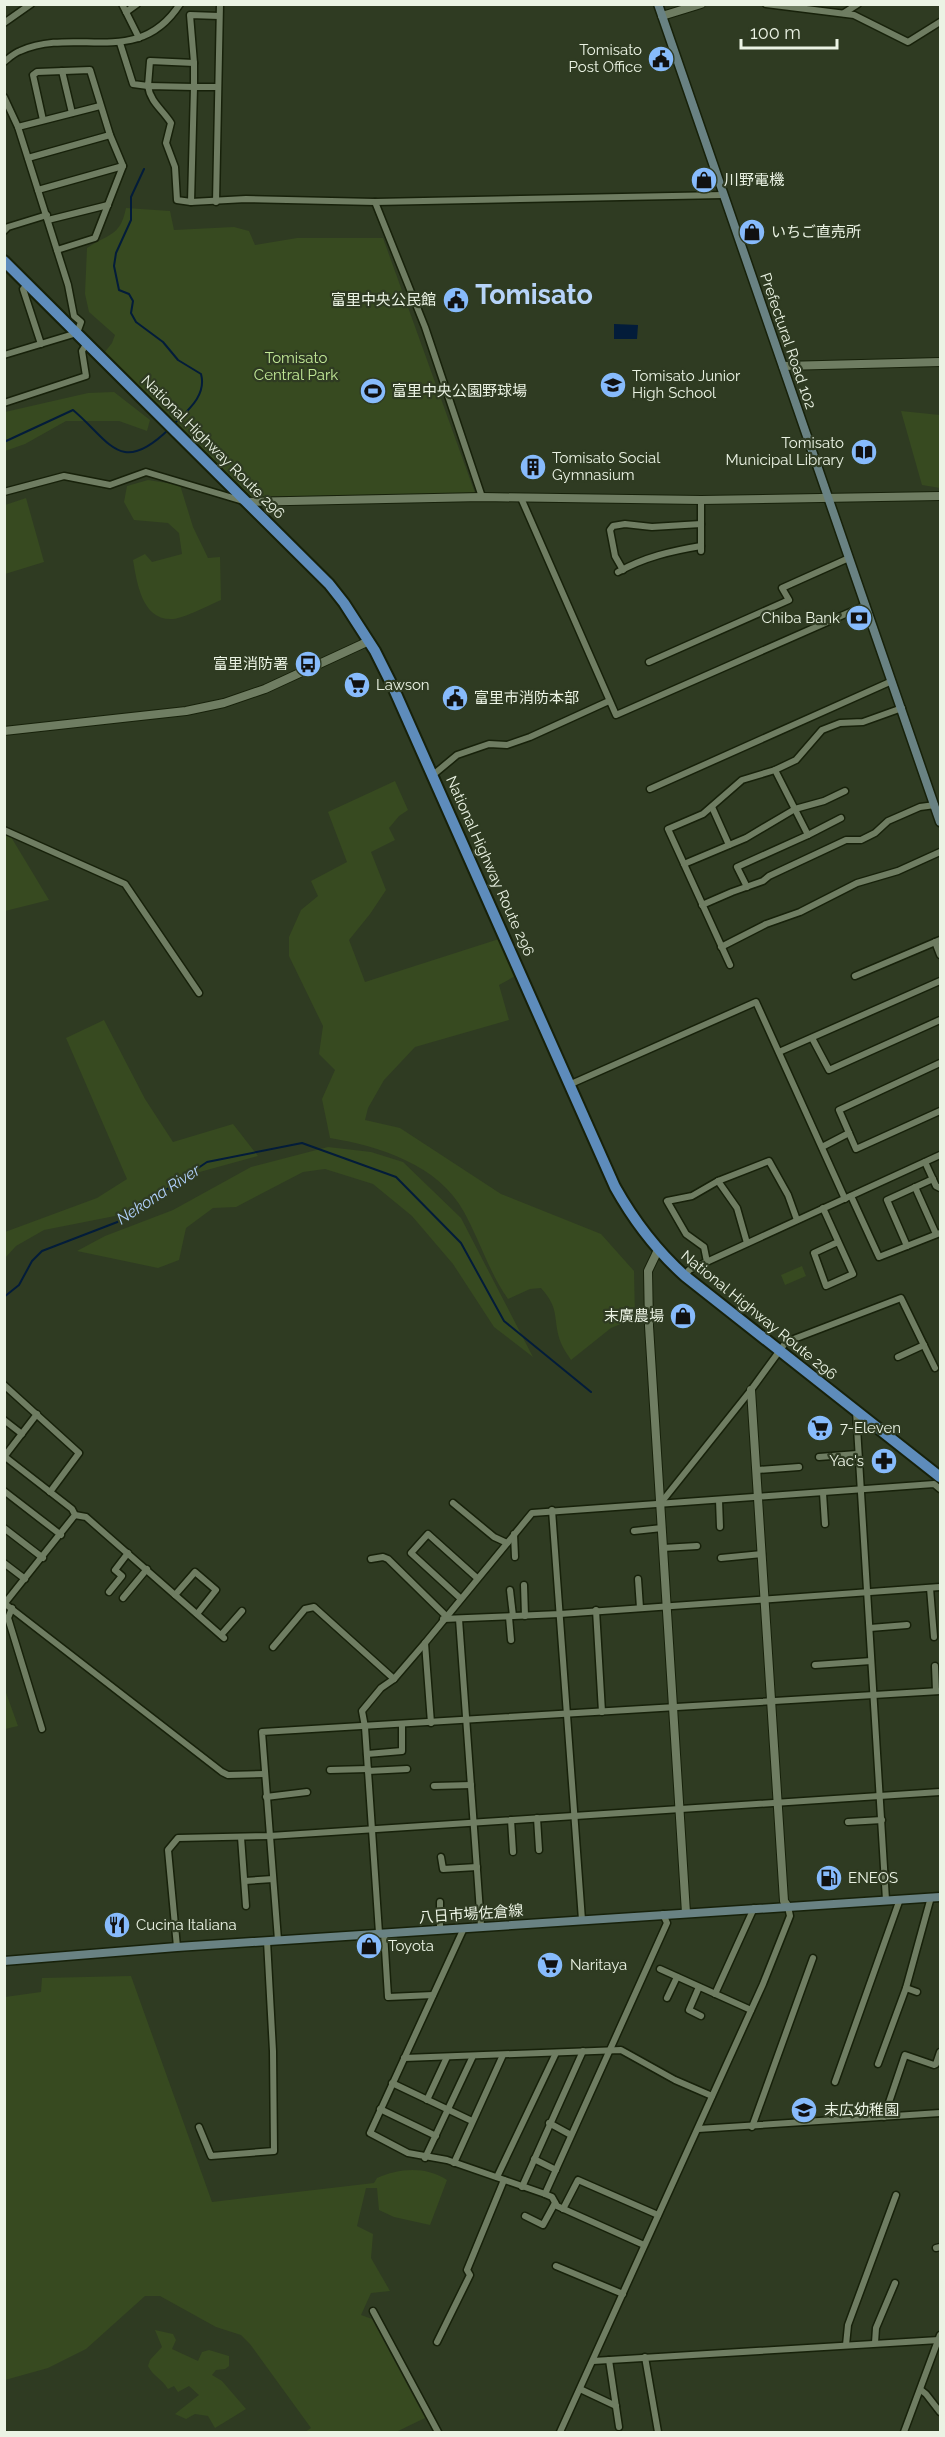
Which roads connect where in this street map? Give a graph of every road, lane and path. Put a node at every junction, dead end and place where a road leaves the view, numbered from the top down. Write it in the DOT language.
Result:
graph roads {
  1 [pos="31,4"];
  2 [pos="123,4"];
  3 [pos="136,4"];
  4 [pos="180,4"];
  5 [pos="220,4"];
  6 [pos="658,4"];
  7 [pos="701,4"];
  8 [pos="766,4"];
  9 [pos="858,4"];
  10 [pos="126,12"];
  11 [pos="844,13"];
  12 [pos="219,16"];
  13 [pos="662,16"];
  14 [pos="940,22"];
  15 [pos="4,23"];
  16 [pos="140,38"];
  17 [pos="120,43"];
  18 [pos="4,62"];
  19 [pos="194,63"];
  20 [pos="62,71"];
  21 [pos="148,86"];
  22 [pos="194,87"];
  23 [pos="218,87"];
  24 [pos="4,97"];
  25 [pos="100,106"];
  26 [pos="72,113"];
  27 [pos="43,120"];
  28 [pos="18,127"];
  29 [pos="110,135"];
  30 [pos="28,158"];
  31 [pos="123,166"];
  32 [pos="38,190"];
  33 [pos="723,195"];
  34 [pos="191,202"];
  35 [pos="216,202"];
  36 [pos="375,202"];
  37 [pos="108,205"];
  38 [pos="47,218"];
  39 [pos="4,231"];
  40 [pos="57,250"];
  41 [pos="4,261"];
  42 [pos="28,284"];
  43 [pos="76,333"];
  44 [pos="87,343"];
  45 [pos="41,344"];
  46 [pos="4,355"];
  47 [pos="940,362"];
  48 [pos="783,366"];
  49 [pos="4,403"];
  50 [pos="4,492"];
  51 [pos="827,496"];
  52 [pos="940,496"];
  53 [pos="482,497"];
  54 [pos="520,498"];
  55 [pos="700,500"];
  56 [pos="247,502"];
  57 [pos="701,524"];
  58 [pos="849,558"];
  59 [pos="866,605"];
  60 [pos="369,641"];
  61 [pos="649,662"];
  62 [pos="892,681"];
  63 [pos="609,701"];
  64 [pos="902,708"];
  65 [pos="4,731"];
  66 [pos="775,770"];
  67 [pos="433,775"];
  68 [pos="650,789"];
  69 [pos="844,791"];
  70 [pos="934,805"];
  71 [pos="712,807"];
  72 [pos="795,809"];
  73 [pos="841,818"];
  74 [pos="940,822"];
  75 [pos="4,830"];
  76 [pos="808,835"];
  77 [pos="729,845"];
  78 [pos="940,852"];
  79 [pos="684,864"];
  80 [pos="747,887"];
  81 [pos="702,905"];
  82 [pos="938,941"];
  83 [pos="721,947"];
  84 [pos="940,955"];
  85 [pos="730,965"];
  86 [pos="855,976"];
  87 [pos="940,981"];
  88 [pos="199,993"];
  89 [pos="940,1020"];
  90 [pos="812,1038"];
  91 [pos="779,1053"];
  92 [pos="940,1063"];
  93 [pos="571,1084"];
  94 [pos="940,1111"];
  95 [pos="849,1133"];
  96 [pos="822,1146"];
  97 [pos="940,1155"];
  98 [pos="925,1162"];
  99 [pos="933,1179"];
  100 [pos="718,1181"];
  101 [pos="915,1187"];
  102 [pos="940,1188"];
  103 [pos="848,1198"];
  104 [pos="823,1208"];
  105 [pos="797,1220"];
  106 [pos="938,1234"];
  107 [pos="838,1242"];
  108 [pos="747,1243"];
  109 [pos="907,1246"];
  110 [pos="658,1250"];
  111 [pos="707,1262"];
  112 [pos="685,1276"];
  113 [pos="924,1345"];
  114 [pos="778,1351"];
  115 [pos="898,1357"];
  116 [pos="935,1368"];
  117 [pos="4,1384"];
  118 [pos="752,1390"];
  119 [pos="856,1411"];
  120 [pos="37,1414"];
  121 [pos="4,1420"];
  122 [pos="22,1434"];
  123 [pos="858,1455"];
  124 [pos="5,1456"];
  125 [pos="819,1457"];
  126 [pos="799,1467"];
  127 [pos="756,1470"];
  128 [pos="940,1477"];
  129 [pos="940,1489"];
  130 [pos="860,1490"];
  131 [pos="4,1491"];
  132 [pos="50,1492"];
  133 [pos="823,1493"];
  134 [pos="758,1497"];
  135 [pos="719,1500"];
  136 [pos="453,1503"];
  137 [pos="660,1504"];
  138 [pos="552,1510"];
  139 [pos="75,1515"];
  140 [pos="825,1524"];
  141 [pos="720,1527"];
  142 [pos="4,1528"];
  143 [pos="662,1528"];
  144 [pos="634,1531"];
  145 [pos="514,1534"];
  146 [pos="61,1535"];
  147 [pos="507,1543"];
  148 [pos="697,1545"];
  149 [pos="663,1548"];
  150 [pos="128,1553"];
  151 [pos="762,1554"];
  152 [pos="515,1557"];
  153 [pos="43,1558"];
  154 [pos="721,1558"];
  155 [pos="371,1559"];
  156 [pos="4,1563"];
  157 [pos="147,1569"];
  158 [pos="26,1578"];
  159 [pos="477,1578"];
  160 [pos="638,1579"];
  161 [pos="524,1585"];
  162 [pos="940,1587"];
  163 [pos="930,1588"];
  164 [pos="510,1590"];
  165 [pos="109,1592"];
  166 [pos="867,1592"];
  167 [pos="175,1594"];
  168 [pos="123,1598"];
  169 [pos="460,1598"];
  170 [pos="765,1600"];
  171 [pos="5,1603"];
  172 [pos="668,1606"];
  173 [pos="12,1608"];
  174 [pos="640,1608"];
  175 [pos="596,1610"];
  176 [pos="242,1611"];
  177 [pos="197,1614"];
  178 [pos="561,1614"];
  179 [pos="511,1616"];
  180 [pos="525,1616"];
  181 [pos="445,1618"];
  182 [pos="459,1619"];
  183 [pos="907,1625"];
  184 [pos="870,1628"];
  185 [pos="934,1637"];
  186 [pos="511,1640"];
  187 [pos="425,1643"];
  188 [pos="273,1647"];
  189 [pos="872,1661"];
  190 [pos="816,1665"];
  191 [pos="935,1666"];
  192 [pos="394,1679"];
  193 [pos="938,1691"];
  194 [pos="874,1695"];
  195 [pos="772,1702"];
  196 [pos="675,1708"];
  197 [pos="602,1712"];
  198 [pos="568,1715"];
  199 [pos="467,1721"];
  200 [pos="431,1723"];
  201 [pos="402,1725"];
  202 [pos="365,1727"];
  203 [pos="42,1729"];
  204 [pos="367,1754"];
  205 [pos="407,1768"];
  206 [pos="330,1770"];
  207 [pos="368,1770"];
  208 [pos="264,1774"];
  209 [pos="471,1785"];
  210 [pos="434,1786"];
  211 [pos="307,1792"];
  212 [pos="940,1792"];
  213 [pos="266,1797"];
  214 [pos="881,1797"];
  215 [pos="777,1802"];
  216 [pos="679,1808"];
  217 [pos="573,1816"];
  218 [pos="537,1818"];
  219 [pos="511,1820"];
  220 [pos="882,1820"];
  221 [pos="473,1822"];
  222 [pos="848,1822"];
  223 [pos="371,1828"];
  224 [pos="270,1836"];
  225 [pos="241,1837"];
  226 [pos="539,1850"];
  227 [pos="513,1852"];
  228 [pos="441,1857"];
  229 [pos="477,1867"];
  230 [pos="273,1880"];
  231 [pos="245,1881"];
  232 [pos="936,1897"];
  233 [pos="900,1899"];
  234 [pos="886,1900"];
  235 [pos="440,1902"];
  236 [pos="246,1906"];
  237 [pos="788,1906"];
  238 [pos="754,1908"];
  239 [pos="686,1913"];
  240 [pos="663,1914"];
  241 [pos="582,1920"];
  242 [pos="481,1926"];
  243 [pos="464,1928"];
  244 [pos="440,1929"];
  245 [pos="382,1933"];
  246 [pos="278,1940"];
  247 [pos="267,1941"];
  248 [pos="177,1947"];
  249 [pos="813,1958"];
  250 [pos="4,1961"];
  251 [pos="660,1969"];
  252 [pos="677,1977"];
  253 [pos="699,1987"];
  254 [pos="906,1988"];
  255 [pos="917,1992"];
  256 [pos="715,1994"];
  257 [pos="433,1995"];
  258 [pos="667,1998"];
  259 [pos="751,2010"];
  260 [pos="701,2016"];
  261 [pos="583,2051"];
  262 [pos="610,2051"];
  263 [pos="940,2052"];
  264 [pos="556,2053"];
  265 [pos="503,2055"];
  266 [pos="473,2056"];
  267 [pos="447,2057"];
  268 [pos="404,2058"];
  269 [pos="878,2064"];
  270 [pos="835,2082"];
  271 [pos="392,2084"];
  272 [pos="712,2096"];
  273 [pos="427,2100"];
  274 [pos="380,2109"];
  275 [pos="449,2111"];
  276 [pos="940,2113"];
  277 [pos="884,2117"];
  278 [pos="472,2121"];
  279 [pos="549,2123"];
  280 [pos="199,2127"];
  281 [pos="752,2127"];
  282 [pos="698,2129"];
  283 [pos="571,2135"];
  284 [pos="436,2136"];
  285 [pos="424,2157"];
  286 [pos="534,2159"];
  287 [pos="454,2163"];
  288 [pos="556,2170"];
  289 [pos="497,2177"];
  290 [pos="504,2180"];
  291 [pos="522,2187"];
  292 [pos="545,2194"];
  293 [pos="896,2195"];
  294 [pos="555,2203"];
  295 [pos="563,2209"];
  296 [pos="658,2215"];
  297 [pos="525,2216"];
  298 [pos="644,2245"];
  299 [pos="556,2266"];
  300 [pos="895,2283"];
  301 [pos="623,2295"];
  302 [pos="373,2311"];
  303 [pos="940,2338"];
  304 [pos="437,2342"];
  305 [pos="876,2343"];
  306 [pos="846,2345"];
  307 [pos="938,2353"];
  308 [pos="645,2357"];
  309 [pos="609,2360"];
  310 [pos="593,2361"];
  311 [pos="580,2389"];
  312 [pos="921,2390"];
  313 [pos="616,2406"];
  314 [pos="940,2412"];
  315 [pos="619,2427"];
  316 [pos="561,2432"];
  317 [pos="438,2433"];
  318 [pos="658,2433"];
  319 [pos="904,2433"];
  1 -- 15 [label="street"];
  2 -- 10 [label="street"];
  3 -- 10 [label="street"];
  4 -- 16 [label="street"];
  5 -- 12 [label="street"];
  6 -- 13 [label="main road, Prefectural Road 102"];
  7 -- 13 [label="street"];
  8 -- 11 [label="street"];
  9 -- 11 [label="street"];
  10 -- 16 [label="street"];
  11 -- 14 [label="street"];
  12 -- 19 [label="street"];
  12 -- 23 [label="street"];
  13 -- 33 [label="main road, Prefectural Road 102"];
  16 -- 17 [label="street"];
  17 -- 18 [label="street"];
  17 -- 21 [label="street"];
  19 -- 21 [label="street"];
  19 -- 22 [label="street"];
  20 -- 25 [label="street"];
  20 -- 26 [label="street"];
  20 -- 27 [label="street"];
  21 -- 22 [label="street"];
  21 -- 34 [label="street"];
  22 -- 23 [label="street"];
  22 -- 34 [label="street"];
  23 -- 35 [label="street"];
  24 -- 28 [label="street"];
  25 -- 26 [label="street"];
  25 -- 29 [label="street"];
  26 -- 27 [label="street"];
  27 -- 28 [label="street"];
  28 -- 30 [label="street"];
  29 -- 30 [label="street"];
  29 -- 31 [label="street"];
  30 -- 32 [label="street"];
  31 -- 32 [label="street"];
  31 -- 37 [label="street"];
  32 -- 38 [label="street"];
  33 -- 36 [label="street"];
  33 -- 48 [label="main road, Prefectural Road 102"];
  34 -- 35 [label="street"];
  35 -- 36 [label="street"];
  36 -- 53 [label="street"];
  37 -- 38 [label="street"];
  37 -- 40 [label="street"];
  38 -- 39 [label="street"];
  38 -- 40 [label="street"];
  40 -- 43 [label="street"];
  41 -- 42 [label="highway, National Highway Route 296"];
  42 -- 43 [label="highway, National Highway Route 296"];
  42 -- 45 [label="street"];
  43 -- 44 [label="highway, National Highway Route 296"];
  43 -- 45 [label="street"];
  44 -- 49 [label="street"];
  44 -- 56 [label="highway, National Highway Route 296"];
  45 -- 46 [label="street"];
  47 -- 48 [label="street"];
  48 -- 51 [label="main road, Prefectural Road 102"];
  50 -- 56 [label="street"];
  51 -- 52 [label="street"];
  51 -- 55 [label="street"];
  51 -- 58 [label="main road, Prefectural Road 102"];
  53 -- 54 [label="street"];
  53 -- 56 [label="street"];
  54 -- 55 [label="street"];
  54 -- 63 [label="street"];
  55 -- 57 [label="street"];
  56 -- 60 [label="highway, National Highway Route 296"];
  57 -- 57 [label="street"];
  58 -- 59 [label="main road, Prefectural Road 102"];
  58 -- 61 [label="street"];
  59 -- 62 [label="main road, Prefectural Road 102"];
  59 -- 63 [label="street"];
  60 -- 65 [label="street"];
  60 -- 67 [label="highway, National Highway Route 296"];
  62 -- 64 [label="main road, Prefectural Road 102"];
  62 -- 68 [label="street"];
  63 -- 67 [label="street"];
  64 -- 66 [label="street"];
  64 -- 70 [label="main road, Prefectural Road 102"];
  66 -- 71 [label="street"];
  66 -- 72 [label="street"];
  67 -- 93 [label="highway, National Highway Route 296"];
  69 -- 72 [label="street"];
  70 -- 74 [label="main road, Prefectural Road 102"];
  70 -- 80 [label="street"];
  71 -- 77 [label="street"];
  71 -- 79 [label="street"];
  72 -- 76 [label="street"];
  72 -- 77 [label="street"];
  73 -- 76 [label="street"];
  75 -- 88 [label="street"];
  76 -- 80 [label="street"];
  77 -- 79 [label="street"];
  78 -- 83 [label="street"];
  79 -- 81 [label="street"];
  80 -- 81 [label="street"];
  81 -- 83 [label="street"];
  82 -- 84 [label="street"];
  82 -- 86 [label="street"];
  83 -- 85 [label="street"];
  87 -- 90 [label="street"];
  89 -- 90 [label="street"];
  90 -- 91 [label="street"];
  91 -- 93 [label="street"];
  91 -- 96 [label="street"];
  92 -- 95 [label="street"];
  93 -- 110 [label="highway, National Highway Route 296"];
  94 -- 95 [label="street"];
  95 -- 96 [label="street"];
  96 -- 103 [label="street"];
  97 -- 98 [label="street"];
  98 -- 99 [label="street"];
  98 -- 103 [label="street"];
  99 -- 101 [label="street"];
  99 -- 102 [label="street"];
  100 -- 105 [label="street"];
  100 -- 108 [label="street"];
  100 -- 111 [label="street"];
  101 -- 106 [label="street"];
  101 -- 109 [label="street"];
  103 -- 104 [label="street"];
  103 -- 109 [label="street"];
  104 -- 105 [label="street"];
  104 -- 107 [label="street"];
  105 -- 108 [label="street"];
  106 -- 109 [label="street"];
  107 -- 107 [label="street"];
  108 -- 111 [label="street"];
  110 -- 112 [label="highway, National Highway Route 296"];
  110 -- 137 [label="street"];
  111 -- 112 [label="street"];
  112 -- 114 [label="highway, National Highway Route 296"];
  113 -- 114 [label="street"];
  113 -- 115 [label="street"];
  113 -- 116 [label="street"];
  114 -- 118 [label="street"];
  114 -- 119 [label="highway, National Highway Route 296"];
  117 -- 120 [label="street"];
  118 -- 127 [label="street"];
  118 -- 137 [label="street"];
  119 -- 123 [label="street"];
  119 -- 128 [label="highway, National Highway Route 296"];
  120 -- 122 [label="street"];
  120 -- 132 [label="street"];
  121 -- 122 [label="street"];
  122 -- 124 [label="street"];
  123 -- 125 [label="street"];
  123 -- 130 [label="street"];
  124 -- 132 [label="street"];
  126 -- 127 [label="street"];
  127 -- 134 [label="street"];
  129 -- 130 [label="street"];
  130 -- 133 [label="street"];
  130 -- 166 [label="street"];
  131 -- 146 [label="street"];
  132 -- 139 [label="street"];
  133 -- 134 [label="street"];
  133 -- 140 [label="street"];
  134 -- 135 [label="street"];
  134 -- 151 [label="street"];
  135 -- 137 [label="street"];
  135 -- 141 [label="street"];
  136 -- 147 [label="street"];
  137 -- 138 [label="street"];
  137 -- 143 [label="street"];
  138 -- 145 [label="street"];
  138 -- 178 [label="street"];
  139 -- 146 [label="street"];
  139 -- 150 [label="street"];
  142 -- 153 [label="street"];
  143 -- 144 [label="street"];
  143 -- 149 [label="street"];
  145 -- 147 [label="street"];
  145 -- 152 [label="street"];
  146 -- 153 [label="street"];
  147 -- 159 [label="street"];
  148 -- 149 [label="street"];
  149 -- 172 [label="street"];
  150 -- 157 [label="street"];
  150 -- 165 [label="street"];
  151 -- 154 [label="street"];
  151 -- 170 [label="street"];
  153 -- 158 [label="street"];
  155 -- 181 [label="street"];
  156 -- 158 [label="street"];
  157 -- 167 [label="street"];
  157 -- 168 [label="street"];
  158 -- 171 [label="street"];
  159 -- 169 [label="street"];
  159 -- 169 [label="street"];
  160 -- 174 [label="street"];
  161 -- 180 [label="street"];
  162 -- 163 [label="street"];
  163 -- 166 [label="street"];
  163 -- 185 [label="street"];
  164 -- 179 [label="street"];
  166 -- 170 [label="street"];
  166 -- 184 [label="street"];
  167 -- 177 [label="street"];
  167 -- 177 [label="street"];
  169 -- 181 [label="street"];
  170 -- 172 [label="street"];
  170 -- 195 [label="street"];
  171 -- 173 [label="street"];
  172 -- 174 [label="street"];
  172 -- 196 [label="street"];
  173 -- 203 [label="street"];
  173 -- 208 [label="street"];
  174 -- 175 [label="street"];
  175 -- 178 [label="street"];
  175 -- 197 [label="street"];
  176 -- 177 [label="street"];
  178 -- 180 [label="street"];
  178 -- 198 [label="street"];
  179 -- 180 [label="street"];
  179 -- 182 [label="street"];
  179 -- 186 [label="street"];
  181 -- 182 [label="street"];
  181 -- 187 [label="street"];
  182 -- 199 [label="street"];
  183 -- 184 [label="street"];
  184 -- 189 [label="street"];
  187 -- 192 [label="street"];
  187 -- 200 [label="street"];
  188 -- 192 [label="street"];
  189 -- 190 [label="street"];
  189 -- 194 [label="street"];
  191 -- 193 [label="street"];
  192 -- 202 [label="street"];
  193 -- 194 [label="street"];
  194 -- 195 [label="street"];
  194 -- 214 [label="street"];
  195 -- 196 [label="street"];
  195 -- 215 [label="street"];
  196 -- 197 [label="street"];
  196 -- 216 [label="street"];
  197 -- 198 [label="street"];
  198 -- 199 [label="street"];
  198 -- 217 [label="street"];
  199 -- 200 [label="street"];
  199 -- 209 [label="street"];
  200 -- 201 [label="street"];
  201 -- 202 [label="street"];
  201 -- 204 [label="street"];
  202 -- 204 [label="street"];
  202 -- 208 [label="street"];
  204 -- 207 [label="street"];
  205 -- 207 [label="street"];
  206 -- 207 [label="street"];
  207 -- 223 [label="street"];
  208 -- 213 [label="street"];
  209 -- 210 [label="street"];
  209 -- 221 [label="street"];
  211 -- 213 [label="street"];
  212 -- 214 [label="street"];
  213 -- 224 [label="street"];
  214 -- 215 [label="street"];
  214 -- 220 [label="street"];
  215 -- 216 [label="street"];
  215 -- 237 [label="street"];
  216 -- 217 [label="street"];
  216 -- 239 [label="street"];
  217 -- 218 [label="street"];
  217 -- 241 [label="street"];
  218 -- 219 [label="street"];
  218 -- 226 [label="street"];
  219 -- 221 [label="street"];
  219 -- 227 [label="street"];
  220 -- 222 [label="street"];
  220 -- 234 [label="street"];
  221 -- 223 [label="street"];
  221 -- 229 [label="street"];
  223 -- 224 [label="street"];
  223 -- 245 [label="street"];
  224 -- 225 [label="street"];
  224 -- 230 [label="street"];
  225 -- 231 [label="street"];
  225 -- 248 [label="street"];
  228 -- 229 [label="street"];
  229 -- 242 [label="street"];
  230 -- 231 [label="street"];
  230 -- 246 [label="street"];
  231 -- 236 [label="street"];
  232 -- 233 [label="main road, 八日市場佐倉線"];
  232 -- 254 [label="street"];
  233 -- 234 [label="main road, 八日市場佐倉線"];
  233 -- 270 [label="street"];
  234 -- 237 [label="main road, 八日市場佐倉線"];
  235 -- 244 [label="street"];
  237 -- 238 [label="main road, 八日市場佐倉線"];
  237 -- 259 [label="street"];
  238 -- 239 [label="main road, 八日市場佐倉線"];
  238 -- 256 [label="street"];
  239 -- 240 [label="main road, 八日市場佐倉線"];
  240 -- 241 [label="main road, 八日市場佐倉線"];
  240 -- 262 [label="street"];
  241 -- 242 [label="main road, 八日市場佐倉線"];
  242 -- 243 [label="main road, 八日市場佐倉線"];
  243 -- 244 [label="main road, 八日市場佐倉線"];
  243 -- 257 [label="street"];
  244 -- 245 [label="main road, 八日市場佐倉線"];
  245 -- 246 [label="main road, 八日市場佐倉線"];
  245 -- 257 [label="street"];
  246 -- 247 [label="main road, 八日市場佐倉線"];
  247 -- 248 [label="main road, 八日市場佐倉線"];
  247 -- 280 [label="street"];
  248 -- 250 [label="main road, 八日市場佐倉線"];
  249 -- 281 [label="street"];
  251 -- 252 [label="street"];
  252 -- 253 [label="street"];
  252 -- 258 [label="street"];
  253 -- 256 [label="street"];
  253 -- 260 [label="street"];
  254 -- 255 [label="street"];
  254 -- 269 [label="street"];
  256 -- 259 [label="street"];
  257 -- 268 [label="street"];
  259 -- 272 [label="street"];
  261 -- 262 [label="street"];
  261 -- 264 [label="street"];
  261 -- 279 [label="street"];
  262 -- 272 [label="street"];
  262 -- 283 [label="street"];
  263 -- 277 [label="street"];
  264 -- 265 [label="street"];
  264 -- 289 [label="street"];
  265 -- 266 [label="street"];
  265 -- 278 [label="street"];
  266 -- 267 [label="street"];
  266 -- 275 [label="street"];
  267 -- 268 [label="street"];
  267 -- 273 [label="street"];
  268 -- 271 [label="street"];
  271 -- 273 [label="street"];
  271 -- 274 [label="street"];
  272 -- 282 [label="street"];
  273 -- 275 [label="street"];
  274 -- 284 [label="street"];
  274 -- 285 [label="street"];
  275 -- 278 [label="street"];
  275 -- 284 [label="street"];
  276 -- 277 [label="street"];
  277 -- 281 [label="street"];
  278 -- 287 [label="street"];
  279 -- 283 [label="street"];
  279 -- 286 [label="street"];
  281 -- 282 [label="street"];
  282 -- 296 [label="street"];
  283 -- 288 [label="street"];
  284 -- 285 [label="street"];
  285 -- 287 [label="street"];
  286 -- 288 [label="street"];
  286 -- 291 [label="street"];
  287 -- 289 [label="street"];
  288 -- 292 [label="street"];
  289 -- 290 [label="street"];
  290 -- 291 [label="street"];
  290 -- 304 [label="street"];
  291 -- 292 [label="street"];
  292 -- 294 [label="street"];
  293 -- 306 [label="street"];
  294 -- 295 [label="street"];
  294 -- 297 [label="street"];
  295 -- 296 [label="street"];
  295 -- 298 [label="street"];
  296 -- 298 [label="street"];
  298 -- 301 [label="street"];
  299 -- 301 [label="street"];
  300 -- 305 [label="street"];
  301 -- 310 [label="street"];
  302 -- 317 [label="street"];
  303 -- 305 [label="street"];
  303 -- 307 [label="street"];
  305 -- 306 [label="street"];
  306 -- 308 [label="street"];
  307 -- 312 [label="street"];
  308 -- 309 [label="street"];
  308 -- 318 [label="street"];
  309 -- 310 [label="street"];
  309 -- 313 [label="street"];
  310 -- 311 [label="street"];
  311 -- 313 [label="street"];
  311 -- 316 [label="street"];
  312 -- 314 [label="street"];
  312 -- 319 [label="street"];
  313 -- 315 [label="street"];
}
